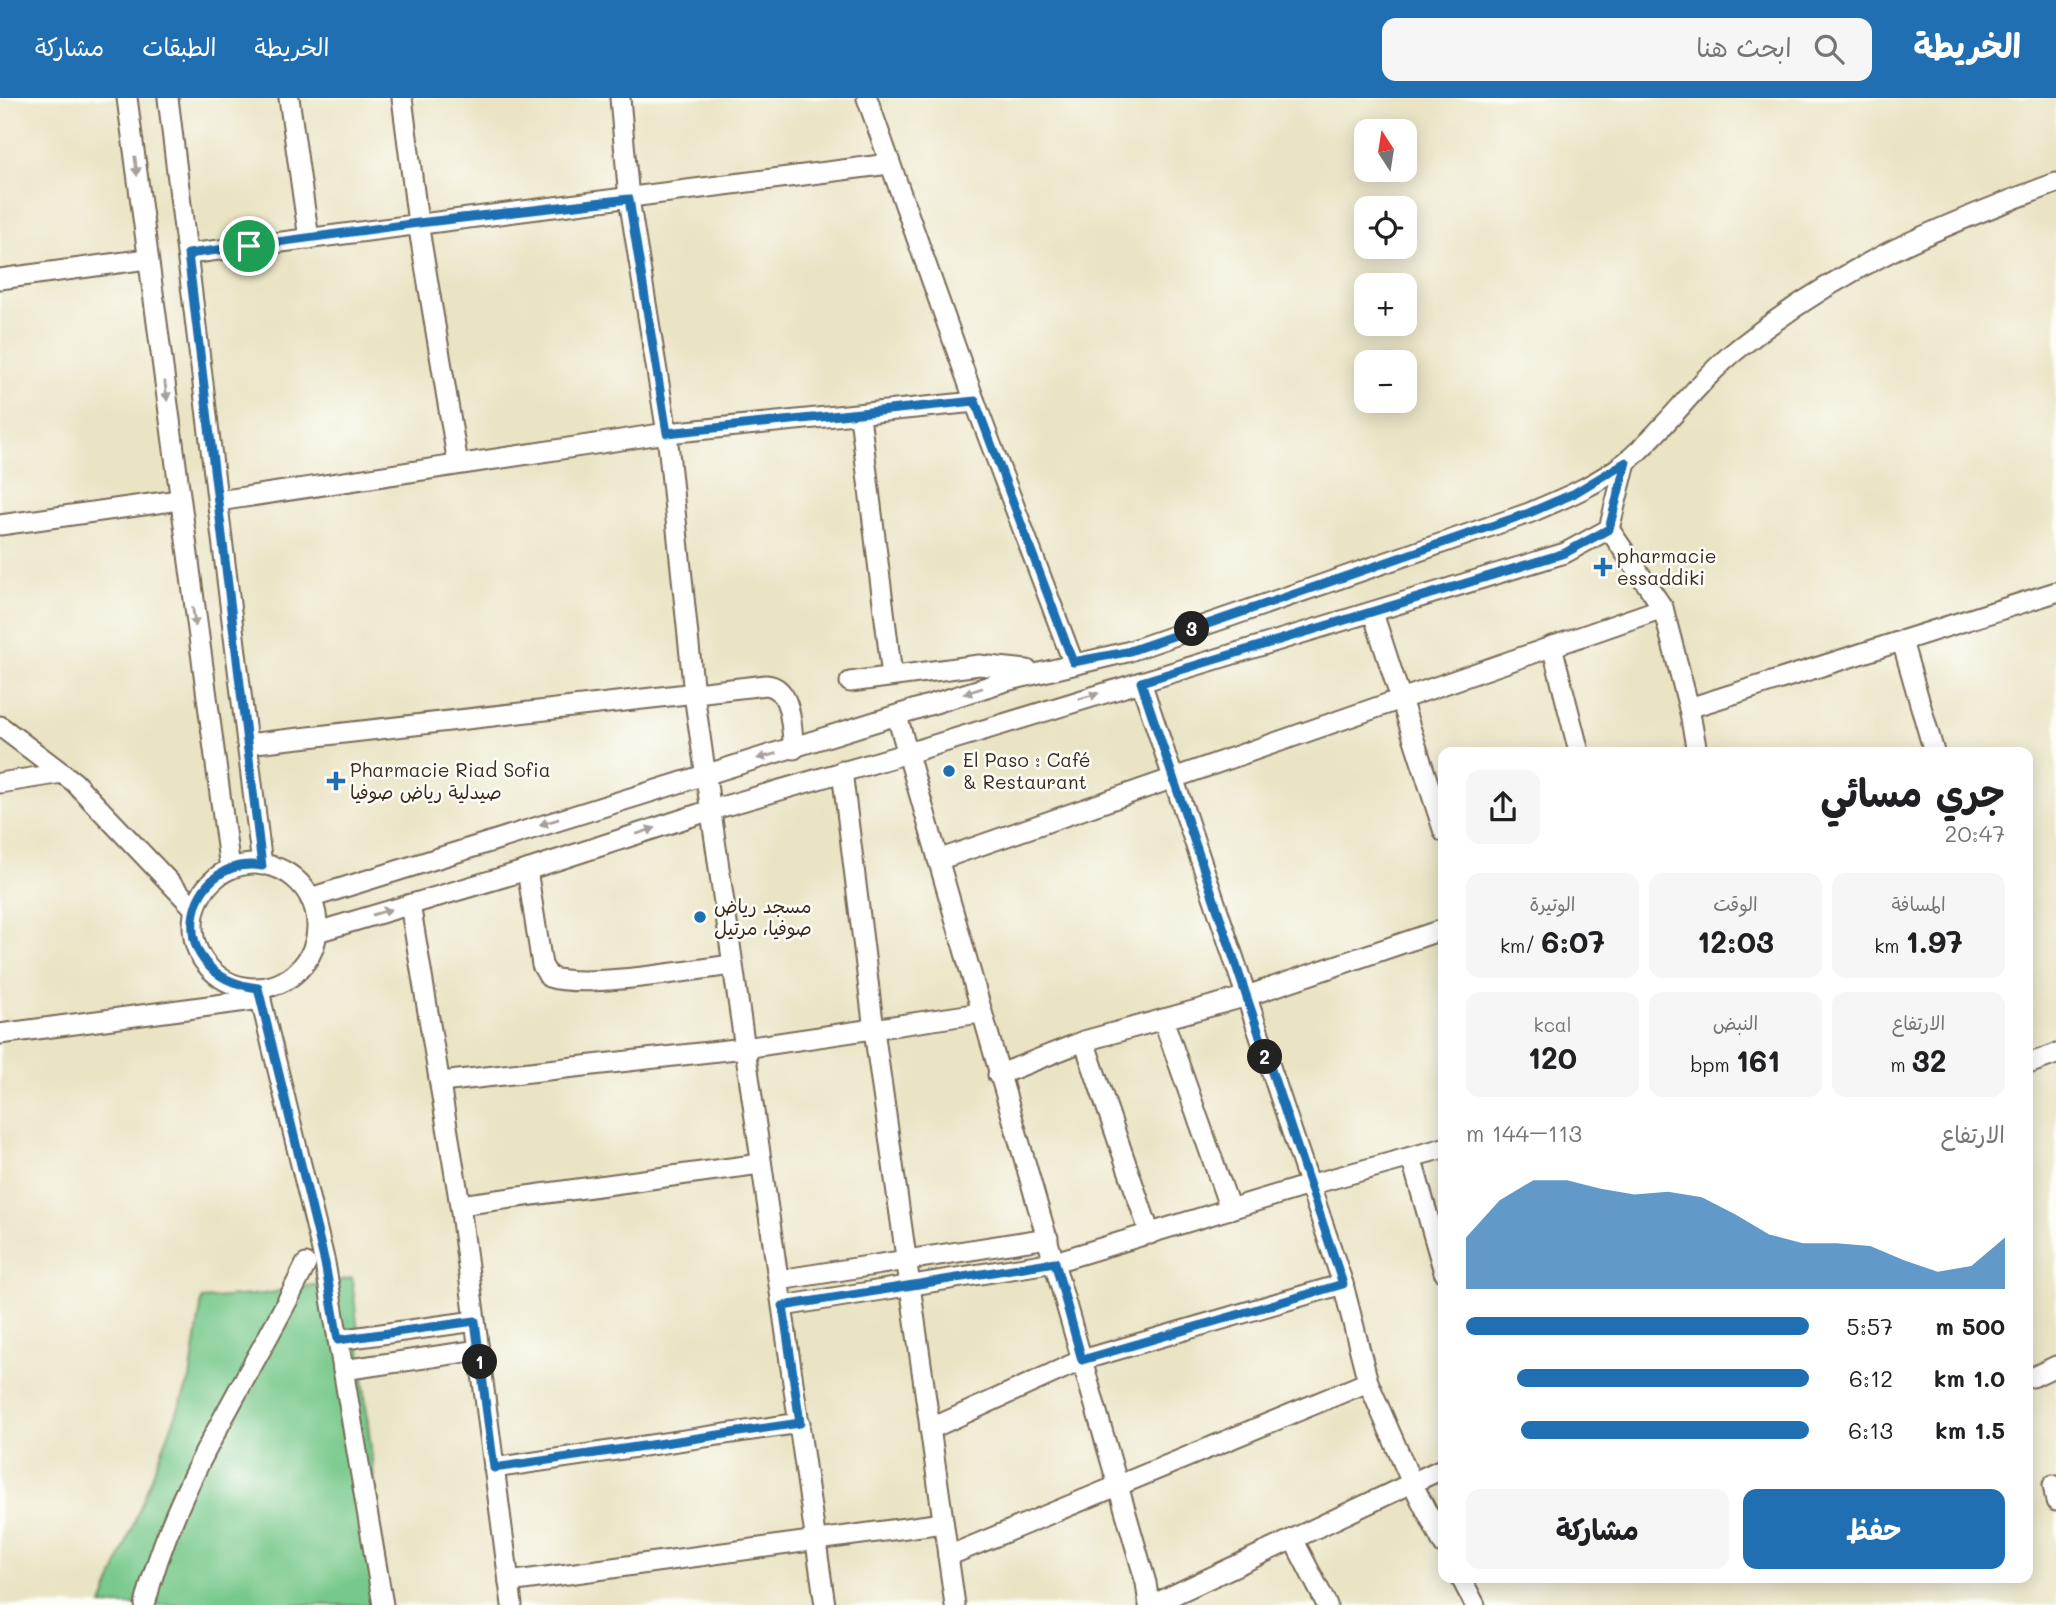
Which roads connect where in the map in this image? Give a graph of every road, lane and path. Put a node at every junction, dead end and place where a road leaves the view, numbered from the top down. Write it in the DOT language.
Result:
graph roads {
  1 [pos="127,98"];
  2 [pos="168,98"];
  3 [pos="289,98"];
  4 [pos="402,98"];
  5 [pos="620,98"];
  6 [pos="867,98"];
  7 [pos="889,164"];
  8 [pos="2056,183"];
  9 [pos="629,199"];
  10 [pos="418,223"];
  11 [pos="309,239"];
  12 [pos="188,254"];
  13 [pos="147,259"];
  14 [pos="0,279"];
  15 [pos="975,401"];
  16 [pos="860,416"];
  17 [pos="667,433"];
  18 [pos="1626,462"];
  19 [pos="458,464"];
  20 [pos="179,500"];
  21 [pos="218,501"];
  22 [pos="0,525"];
  23 [pos="1609,529"];
  24 [pos="2056,592"];
  25 [pos="1662,608"];
  26 [pos="1373,613"];
  27 [pos="1902,641"];
  28 [pos="1552,646"];
  29 [pos="1073,662"];
  30 [pos="1038,671"];
  31 [pos="892,676"];
  32 [pos="850,682"];
  33 [pos="1141,682"];
  34 [pos="694,694"];
  35 [pos="1401,699"];
  36 [pos="1689,708"];
  37 [pos="897,716"];
  38 [pos="0,726"];
  39 [pos="247,744"];
  40 [pos="1578,747"];
  41 [pos="1696,747"];
  42 [pos="1933,747"];
  43 [pos="794,749"];
  44 [pos="908,753"];
  45 [pos="842,771"];
  46 [pos="707,772"];
  47 [pos="62,773"];
  48 [pos="1171,779"];
  49 [pos="0,783"];
  50 [pos="711,810"];
  51 [pos="1438,813"];
  52 [pos="938,860"];
  53 [pos="262,866"];
  54 [pos="230,869"];
  55 [pos="527,870"];
  56 [pos="310,898"];
  57 [pos="410,904"];
  58 [pos="194,908"];
  59 [pos="1438,931"];
  60 [pos="317,932"];
  61 [pos="732,965"];
  62 [pos="260,994"];
  63 [pos="1244,997"];
  64 [pos="980,1013"];
  65 [pos="1163,1019"];
  66 [pos="874,1030"];
  67 [pos="0,1034"];
  68 [pos="1084,1041"];
  69 [pos="745,1048"];
  70 [pos="2056,1054"];
  71 [pos="2033,1062"];
  72 [pos="999,1075"];
  73 [pos="441,1082"];
  74 [pos="1438,1150"];
  75 [pos="1411,1157"];
  76 [pos="760,1164"];
  77 [pos="1309,1185"];
  78 [pos="460,1205"];
  79 [pos="1230,1209"];
  80 [pos="1150,1234"];
  81 [pos="1048,1238"];
  82 [pos="1438,1242"];
  83 [pos="907,1260"];
  84 [pos="1055,1262"];
  85 [pos="306,1264"];
  86 [pos="779,1280"];
  87 [pos="1343,1284"];
  88 [pos="911,1288"];
  89 [pos="783,1306"];
  90 [pos="475,1321"];
  91 [pos="338,1340"];
  92 [pos="479,1350"];
  93 [pos="1082,1360"];
  94 [pos="2056,1366"];
  95 [pos="343,1370"];
  96 [pos="2033,1377"];
  97 [pos="1368,1382"];
  98 [pos="800,1423"];
  99 [pos="930,1429"];
  100 [pos="494,1468"];
  101 [pos="1438,1471"];
  102 [pos="1412,1483"];
  103 [pos="1116,1488"];
  104 [pos="943,1523"];
  105 [pos="1438,1533"];
  106 [pos="1293,1539"];
  107 [pos="816,1542"];
  108 [pos="948,1556"];
  109 [pos="509,1582"];
  110 [pos="1464,1583"];
  111 [pos="145,1605"];
  112 [pos="383,1605"];
  113 [pos="512,1605"];
  114 [pos="825,1605"];
  115 [pos="956,1605"];
  116 [pos="1150,1605"];
  117 [pos="1327,1605"];
  118 [pos="1475,1605"];
  1 -- 13 [label="street, one-way"];
  2 -- 12 [label="street"];
  3 -- 11 [label="street"];
  4 -- 10 [label="street"];
  5 -- 9 [label="street"];
  6 -- 7 [label="street"];
  7 -- 9 [label="street"];
  7 -- 15 [label="street"];
  8 -- 18 [label="street"];
  9 -- 10 [label="street"];
  9 -- 17 [label="street"];
  10 -- 11 [label="street"];
  10 -- 19 [label="street"];
  11 -- 12 [label="street"];
  12 -- 21 [label="street"];
  13 -- 14 [label="street"];
  13 -- 20 [label="street, one-way"];
  15 -- 16 [label="street"];
  15 -- 29 [label="street"];
  16 -- 17 [label="street"];
  16 -- 31 [label="street"];
  17 -- 19 [label="street"];
  17 -- 34 [label="street"];
  18 -- 23 [label="street"];
  18 -- 29 [label="street"];
  19 -- 21 [label="street"];
  20 -- 22 [label="street"];
  20 -- 54 [label="street, one-way"];
  21 -- 39 [label="street"];
  23 -- 25 [label="street"];
  23 -- 26 [label="street"];
  24 -- 27 [label="street"];
  25 -- 28 [label="street"];
  25 -- 36 [label="street"];
  26 -- 33 [label="street"];
  26 -- 35 [label="street"];
  27 -- 36 [label="street"];
  27 -- 42 [label="street"];
  28 -- 35 [label="street"];
  28 -- 40 [label="street"];
  29 -- 30 [label="street"];
  30 -- 31 [label="street"];
  30 -- 37 [label="street, one-way"];
  31 -- 32 [label="street"];
  44 -- 33 [label="street, one-way"];
  33 -- 48 [label="street"];
  34 -- 39 [label="street"];
  34 -- 43 [label="street"];
  34 -- 46 [label="street"];
  35 -- 48 [label="street"];
  35 -- 51 [label="street"];
  36 -- 41 [label="street"];
  37 -- 43 [label="street"];
  37 -- 44 [label="street"];
  38 -- 47 [label="street"];
  39 -- 53 [label="street"];
  43 -- 46 [label="street, one-way"];
  44 -- 45 [label="street"];
  44 -- 52 [label="street"];
  45 -- 50 [label="street"];
  45 -- 66 [label="street"];
  46 -- 50 [label="street"];
  46 -- 56 [label="street, one-way"];
  47 -- 49 [label="street"];
  47 -- 58 [label="street"];
  48 -- 52 [label="street"];
  48 -- 63 [label="street"];
  55 -- 50 [label="street, one-way"];
  50 -- 61 [label="street"];
  52 -- 64 [label="street"];
  53 -- 54 [label="street"];
  53 -- 56 [label="street"];
  54 -- 58 [label="street"];
  55 -- 57 [label="street"];
  55 -- 61 [label="street"];
  56 -- 60 [label="street"];
  60 -- 57 [label="street, one-way"];
  57 -- 73 [label="street"];
  58 -- 62 [label="street"];
  59 -- 63 [label="street"];
  60 -- 62 [label="street"];
  61 -- 69 [label="street"];
  62 -- 67 [label="street"];
  62 -- 91 [label="street"];
  63 -- 65 [label="street"];
  63 -- 77 [label="street"];
  64 -- 66 [label="street"];
  64 -- 72 [label="street"];
  65 -- 68 [label="street"];
  65 -- 79 [label="street"];
  66 -- 69 [label="street"];
  66 -- 83 [label="street"];
  68 -- 72 [label="street"];
  68 -- 80 [label="street"];
  69 -- 73 [label="street"];
  69 -- 76 [label="street"];
  70 -- 71 [label="street"];
  72 -- 81 [label="street"];
  73 -- 78 [label="street"];
  74 -- 75 [label="street"];
  75 -- 77 [label="street"];
  75 -- 82 [label="street"];
  76 -- 78 [label="street"];
  76 -- 86 [label="street"];
  77 -- 79 [label="street"];
  77 -- 87 [label="street"];
  78 -- 90 [label="street"];
  79 -- 80 [label="street"];
  80 -- 84 [label="street"];
  81 -- 83 [label="street"];
  81 -- 84 [label="street"];
  83 -- 86 [label="street"];
  83 -- 88 [label="street"];
  84 -- 88 [label="street"];
  84 -- 93 [label="street"];
  85 -- 111 [label="street"];
  86 -- 89 [label="street"];
  87 -- 93 [label="street"];
  87 -- 97 [label="street"];
  88 -- 89 [label="street"];
  88 -- 99 [label="street"];
  89 -- 98 [label="street"];
  90 -- 91 [label="street"];
  90 -- 92 [label="street"];
  91 -- 95 [label="street"];
  92 -- 95 [label="street"];
  92 -- 100 [label="street"];
  93 -- 99 [label="street"];
  93 -- 103 [label="street"];
  94 -- 96 [label="street"];
  95 -- 112 [label="street"];
  97 -- 102 [label="street"];
  97 -- 103 [label="street"];
  98 -- 100 [label="street"];
  98 -- 107 [label="street"];
  99 -- 104 [label="street"];
  100 -- 109 [label="street"];
  101 -- 102 [label="street"];
  102 -- 105 [label="street"];
  102 -- 106 [label="street"];
  103 -- 108 [label="street"];
  103 -- 116 [label="street"];
  104 -- 107 [label="street"];
  104 -- 108 [label="street"];
  106 -- 116 [label="street"];
  106 -- 117 [label="street"];
  107 -- 109 [label="street"];
  107 -- 114 [label="street"];
  108 -- 115 [label="street"];
  109 -- 113 [label="street"];
  110 -- 118 [label="street"];
}
